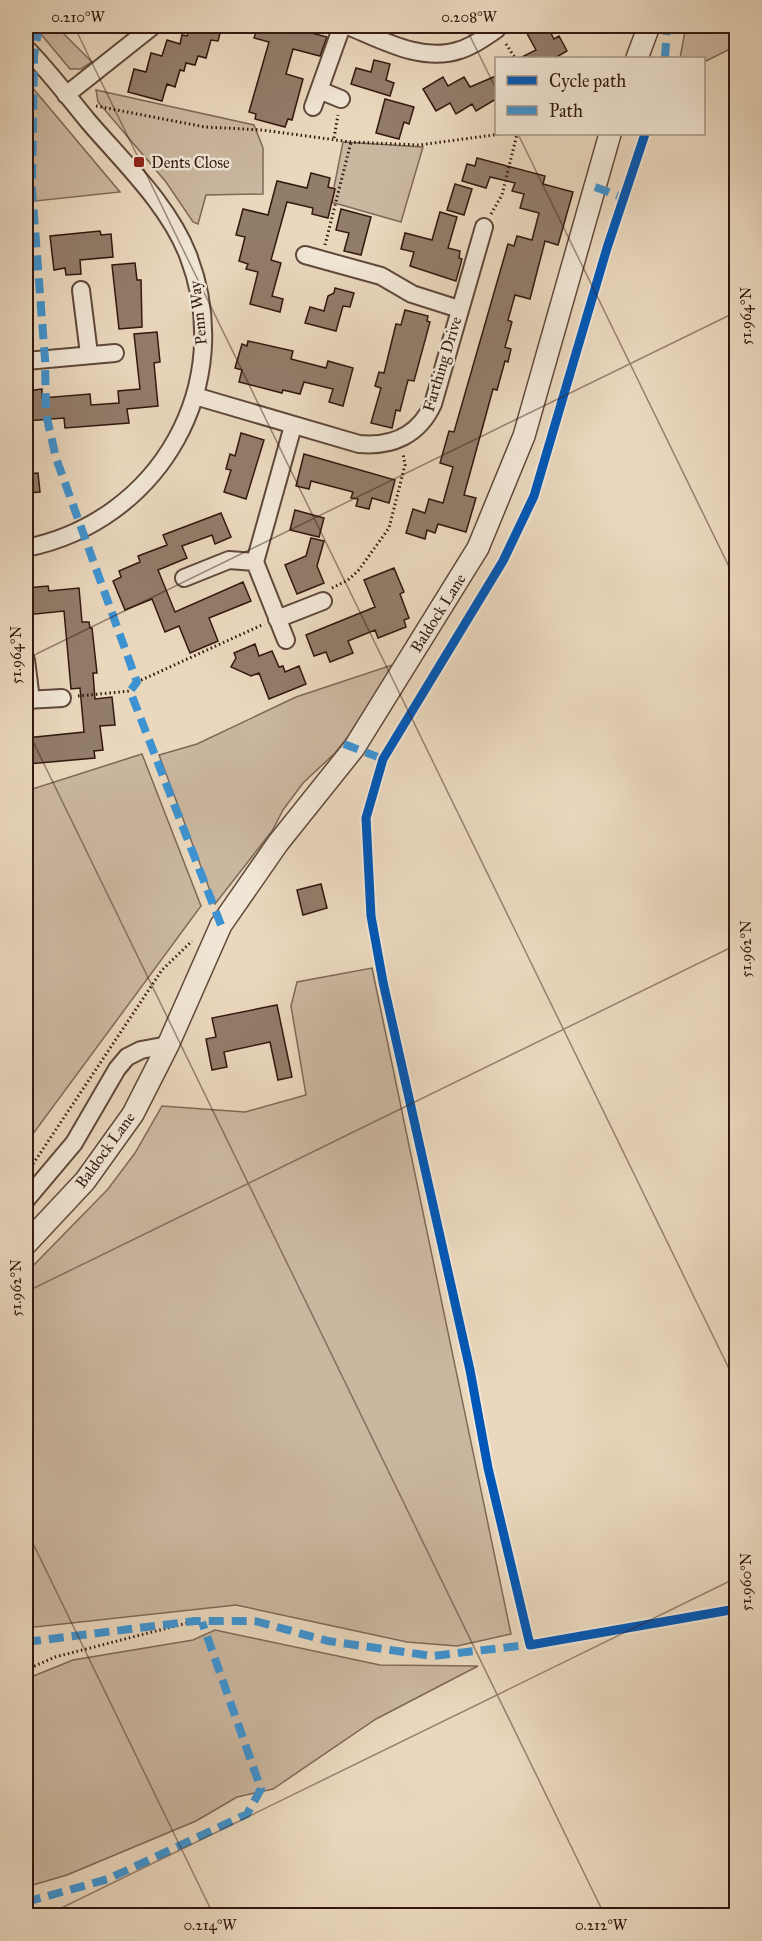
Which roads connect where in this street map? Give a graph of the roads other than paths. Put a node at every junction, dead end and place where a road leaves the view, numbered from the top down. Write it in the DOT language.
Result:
graph roads {
  1 [pos="153,26"];
  2 [pos="342,26"];
  3 [pos="348,26"];
  4 [pos="649,26"];
  5 [pos="497,29"];
  6 [pos="26,48"];
  7 [pos="637,57"];
  8 [pos="319,90"];
  9 [pos="68,98"];
  10 [pos="341,99"];
  11 [pos="313,107"];
  12 [pos="610,135"];
  13 [pos="484,227"];
  14 [pos="313,258"];
  15 [pos="81,290"];
  16 [pos="459,309"];
  17 [pos="115,353"];
  18 [pos="89,354"];
  19 [pos="26,361"];
  20 [pos="195,396"];
  21 [pos="293,426"];
  22 [pos="26,548"];
  23 [pos="255,562"];
  24 [pos="184,578"];
  25 [pos="323,601"];
  26 [pos="277,619"];
  27 [pos="285,640"];
  28 [pos="26,660"];
  29 [pos="62,698"];
  30 [pos="28,700"];
  31 [pos="168,1045"];
  32 [pos="26,1200"];
  33 [pos="26,1244"];
  1 -- 9 [label="street"];
  2 -- 8 [label="street"];
  3 -- 5 [label="street"];
  4 -- 7 [label="street"];
  6 -- 9 [label="street, Penn Way"];
  8 -- 10 [label="street"];
  8 -- 11 [label="street"];
  9 -- 20 [label="street, Penn Way"];
  12 -- 31 [label="street, Baldock Lane"];
  13 -- 16 [label="street, Farthing Drive"];
  14 -- 16 [label="street, Farthing Drive"];
  15 -- 18 [label="street"];
  16 -- 21 [label="street, Farthing Drive"];
  17 -- 18 [label="street"];
  18 -- 19 [label="street"];
  20 -- 21 [label="street"];
  20 -- 22 [label="street, Penn Way"];
  21 -- 23 [label="street"];
  23 -- 24 [label="street"];
  23 -- 26 [label="street"];
  25 -- 26 [label="street"];
  26 -- 27 [label="street"];
  28 -- 30 [label="street"];
  29 -- 30 [label="street"];
  31 -- 32 [label="street, Baldock Lane"];
  31 -- 33 [label="street, Baldock Lane"];
}
